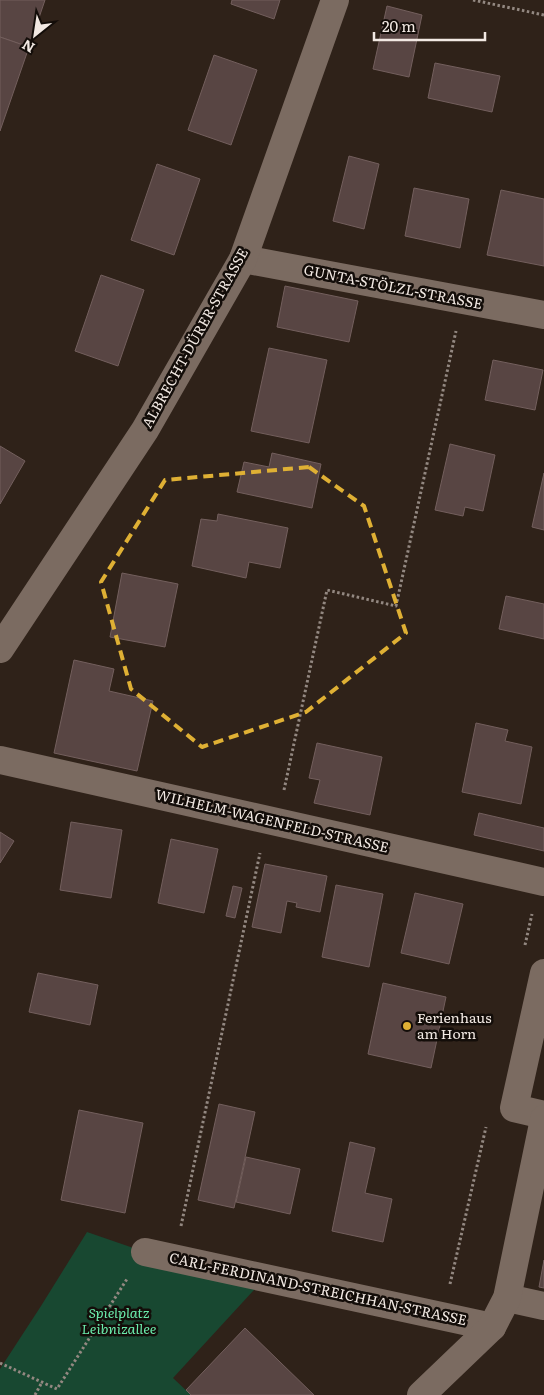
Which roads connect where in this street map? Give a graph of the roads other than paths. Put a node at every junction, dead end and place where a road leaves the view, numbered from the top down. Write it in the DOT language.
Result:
graph roads {
  1 [pos="335,0"];
  2 [pos="243,259"];
  3 [pos="544,315"];
  4 [pos="0,649"];
  5 [pos="0,760"];
  6 [pos="544,882"];
  7 [pos="544,974"];
  8 [pos="544,1115"];
  9 [pos="544,1119"];
  10 [pos="145,1252"];
  11 [pos="508,1298"];
  12 [pos="544,1306"];
  13 [pos="492,1327"];
  14 [pos="421,1395"];
  1 -- 2 [label="street, ALBRECHT-DÜRER-STRASSE"];
  2 -- 3 [label="street, GUNTA-STÖLZL-STRASSE"];
  2 -- 4 [label="street, ALBRECHT-DÜRER-STRASSE"];
  5 -- 6 [label="street, WILHELM-WAGENFELD-STRASSE"];
  7 -- 8 [label="street"];
  9 -- 11 [label="street, CARL-FERDINAND-STREICHHAN-STRASSE"];
  10 -- 13 [label="street, CARL-FERDINAND-STREICHHAN-STRASSE"];
  11 -- 12 [label="street"];
  11 -- 13 [label="street, CARL-FERDINAND-STREICHHAN-STRASSE"];
  13 -- 14 [label="street, CARL-FERDINAND-STREICHHAN-STRASSE"];
}
